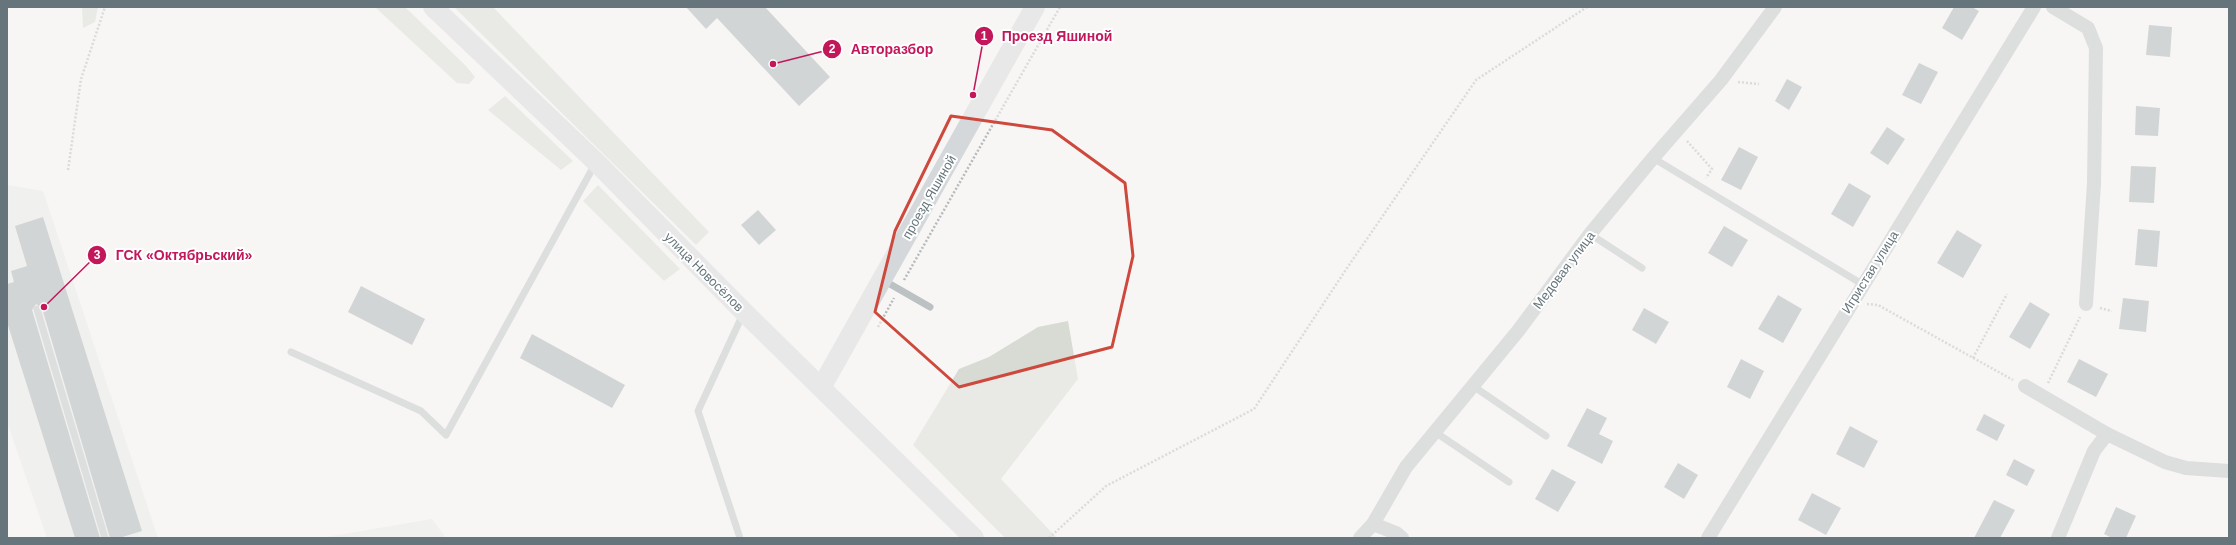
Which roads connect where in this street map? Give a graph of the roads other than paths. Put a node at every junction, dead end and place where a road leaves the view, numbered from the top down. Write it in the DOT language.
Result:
graph roads {
  1 [pos="433,7"];
  2 [pos="1035,7"];
  3 [pos="1775,7"];
  4 [pos="2034,7"];
  5 [pos="2053,7"];
  6 [pos="1653,158"];
  7 [pos="596,162"];
  8 [pos="1590,234"];
  9 [pos="1642,268"];
  10 [pos="882,280"];
  11 [pos="1862,284"];
  12 [pos="2086,304"];
  13 [pos="930,307"];
  14 [pos="37,309"];
  15 [pos="744,312"];
  16 [pos="291,352"];
  17 [pos="822,386"];
  18 [pos="1473,386"];
  19 [pos="2025,386"];
  20 [pos="1435,432"];
  21 [pos="2107,434"];
  22 [pos="1546,436"];
  23 [pos="2229,471"];
  24 [pos="1510,482"];
  25 [pos="1373,524"];
  26 [pos="105,538"];
  27 [pos="740,538"];
  28 [pos="974,538"];
  29 [pos="1360,538"];
  30 [pos="1402,538"];
  31 [pos="1708,538"];
  32 [pos="2058,538"];
  1 -- 7 [label="street, улица Новосёлов"];
  2 -- 10 [label="street, проезд Яшиной"];
  3 -- 6 [label="street, Медовая улица"];
  4 -- 11 [label="street, Игристая улица"];
  5 -- 12 [label="street"];
  6 -- 8 [label="street, Медовая улица"];
  6 -- 11 [label="lane"];
  7 -- 15 [label="street, улица Новосёлов"];
  7 -- 16 [label="lane"];
  8 -- 9 [label="lane"];
  8 -- 18 [label="street, Медовая улица"];
  10 -- 13 [label="lane"];
  10 -- 17 [label="street, проезд Яшиной"];
  11 -- 31 [label="street, Игристая улица"];
  14 -- 26 [label="lane"];
  15 -- 17 [label="street, улица Новосёлов"];
  15 -- 27 [label="lane"];
  17 -- 28 [label="street, улица Новосёлов"];
  18 -- 20 [label="street, Медовая улица"];
  18 -- 22 [label="lane"];
  19 -- 21 [label="street"];
  20 -- 24 [label="lane"];
  20 -- 25 [label="street, Медовая улица"];
  21 -- 23 [label="street"];
  21 -- 32 [label="street"];
  25 -- 29 [label="street, Медовая улица"];
  25 -- 30 [label="street"];
}
